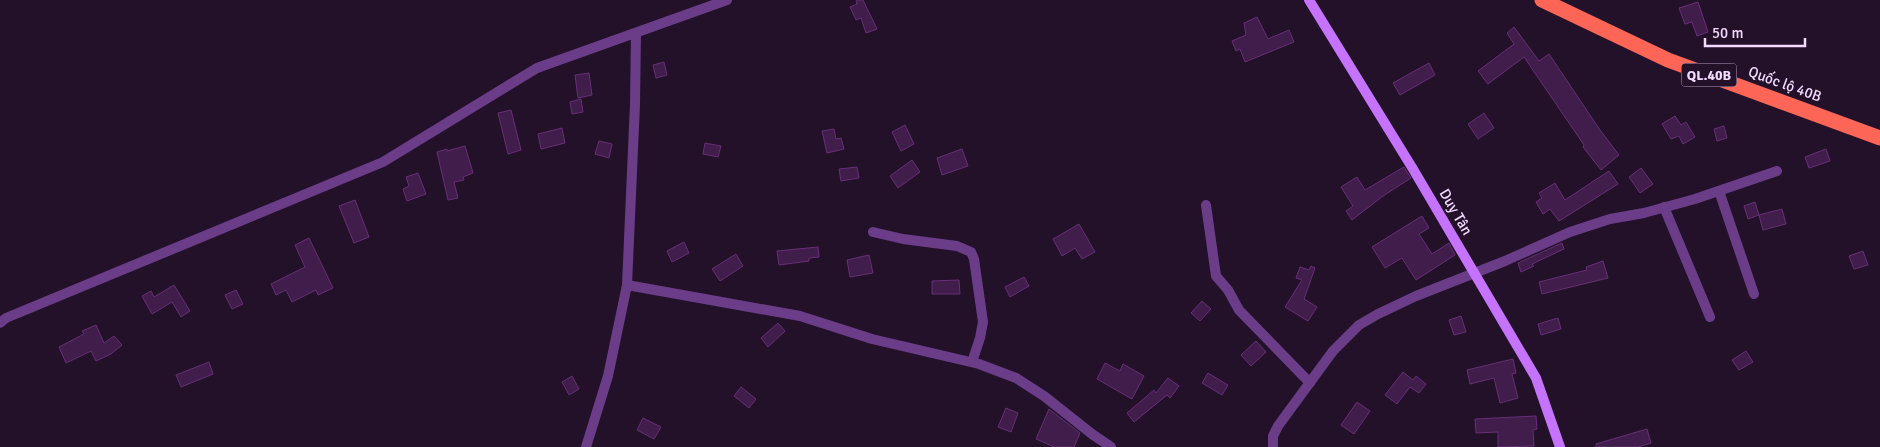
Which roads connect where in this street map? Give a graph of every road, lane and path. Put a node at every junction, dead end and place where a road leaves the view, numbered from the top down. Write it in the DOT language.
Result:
graph roads {
  1 [pos="727,0"];
  2 [pos="1309,0"];
  3 [pos="1542,0"];
  4 [pos="636,33"];
  5 [pos="1880,138"];
  6 [pos="1777,171"];
  7 [pos="1719,191"];
  8 [pos="1206,205"];
  9 [pos="1664,207"];
  10 [pos="873,232"];
  11 [pos="1475,274"];
  12 [pos="627,285"];
  13 [pos="1754,294"];
  14 [pos="1710,317"];
  15 [pos="0,323"];
  16 [pos="972,362"];
  17 [pos="1310,383"];
  18 [pos="586,447"];
  19 [pos="1111,447"];
  20 [pos="1273,447"];
  21 [pos="1560,447"];
  1 -- 4 [label="street"];
  2 -- 11 [label="street, Duy Tân"];
  3 -- 5 [label="highway, Quốc lộ 40B / QL.40B"];
  4 -- 12 [label="street"];
  4 -- 15 [label="street"];
  6 -- 7 [label="street"];
  7 -- 9 [label="street"];
  7 -- 13 [label="street"];
  8 -- 17 [label="street"];
  9 -- 11 [label="street"];
  9 -- 14 [label="street"];
  10 -- 16 [label="street"];
  11 -- 17 [label="street"];
  11 -- 21 [label="street, Duy Tân"];
  12 -- 16 [label="street"];
  12 -- 18 [label="street"];
  16 -- 19 [label="street"];
  17 -- 20 [label="street"];
}
